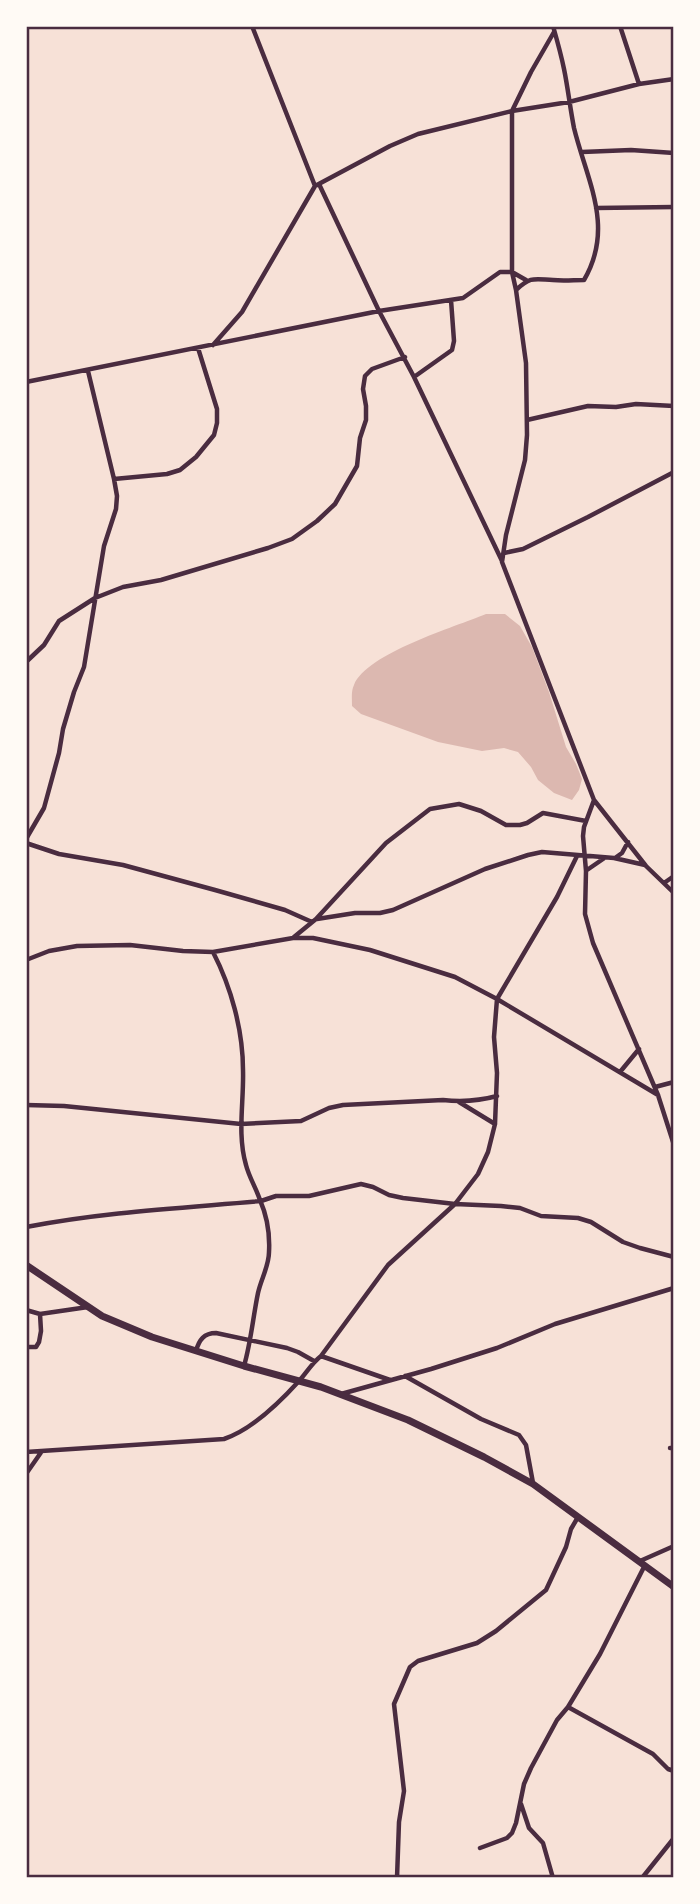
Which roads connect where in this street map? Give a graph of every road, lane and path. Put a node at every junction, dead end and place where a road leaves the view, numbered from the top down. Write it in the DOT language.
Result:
graph roads {
  1 [pos="252,26"];
  2 [pos="620,26"];
  3 [pos="554,29"];
  4 [pos="674,79"];
  5 [pos="639,84"];
  6 [pos="569,102"];
  7 [pos="512,111"];
  8 [pos="582,152"];
  9 [pos="674,153"];
  10 [pos="317,185"];
  11 [pos="674,207"];
  12 [pos="596,208"];
  13 [pos="512,272"];
  14 [pos="526,280"];
  15 [pos="516,290"];
  16 [pos="451,300"];
  17 [pos="379,311"];
  18 [pos="214,345"];
  19 [pos="198,348"];
  20 [pos="405,357"];
  21 [pos="88,370"];
  22 [pos="414,377"];
  23 [pos="26,382"];
  24 [pos="674,406"];
  25 [pos="527,420"];
  26 [pos="674,472"];
  27 [pos="114,479"];
  28 [pos="504,553"];
  29 [pos="502,562"];
  30 [pos="94,598"];
  31 [pos="26,662"];
  32 [pos="594,800"];
  33 [pos="586,821"];
  34 [pos="26,841"];
  35 [pos="628,842"];
  36 [pos="577,856"];
  37 [pos="585,856"];
  38 [pos="604,858"];
  39 [pos="614,858"];
  40 [pos="646,866"];
  41 [pos="586,871"];
  42 [pos="674,876"];
  43 [pos="664,883"];
  44 [pos="674,893"];
  45 [pos="314,921"];
  46 [pos="293,938"];
  47 [pos="212,952"];
  48 [pos="26,960"];
  49 [pos="497,999"];
  50 [pos="639,1049"];
  51 [pos="620,1072"];
  52 [pos="674,1082"];
  53 [pos="655,1087"];
  54 [pos="658,1095"];
  55 [pos="497,1096"];
  56 [pos="458,1102"];
  57 [pos="26,1105"];
  58 [pos="241,1124"];
  59 [pos="495,1124"];
  60 [pos="674,1145"];
  61 [pos="261,1201"];
  62 [pos="455,1204"];
  63 [pos="26,1227"];
  64 [pos="674,1257"];
  65 [pos="26,1265"];
  66 [pos="674,1288"];
  67 [pos="88,1307"];
  68 [pos="26,1310"];
  69 [pos="40,1314"];
  70 [pos="251,1341"];
  71 [pos="26,1347"];
  72 [pos="195,1352"];
  73 [pos="321,1356"];
  74 [pos="314,1361"];
  75 [pos="244,1366"];
  76 [pos="405,1376"];
  77 [pos="390,1380"];
  78 [pos="299,1381"];
  79 [pos="340,1394"];
  80 [pos="42,1451"];
  81 [pos="26,1452"];
  82 [pos="26,1475"];
  83 [pos="533,1484"];
  84 [pos="578,1517"];
  85 [pos="674,1546"];
  86 [pos="642,1563"];
  87 [pos="674,1587"];
  88 [pos="568,1707"];
  89 [pos="674,1771"];
  90 [pos="521,1803"];
  91 [pos="674,1838"];
  92 [pos="480,1849"];
  93 [pos="397,1878"];
  94 [pos="554,1878"];
  95 [pos="642,1878"];
  1 -- 10 [label="street"];
  2 -- 5 [label="street"];
  3 -- 6 [label="street"];
  3 -- 7 [label="street"];
  4 -- 5 [label="street"];
  5 -- 6 [label="street"];
  6 -- 7 [label="street"];
  6 -- 8 [label="street"];
  7 -- 10 [label="street"];
  7 -- 13 [label="street"];
  8 -- 9 [label="street"];
  8 -- 12 [label="street"];
  10 -- 17 [label="street"];
  10 -- 18 [label="street"];
  11 -- 12 [label="street"];
  12 -- 14 [label="street"];
  13 -- 14 [label="street"];
  13 -- 15 [label="street"];
  13 -- 16 [label="street"];
  14 -- 15 [label="street"];
  15 -- 25 [label="street"];
  16 -- 17 [label="street"];
  16 -- 22 [label="street"];
  17 -- 18 [label="street"];
  17 -- 20 [label="street"];
  18 -- 19 [label="street"];
  19 -- 21 [label="street"];
  19 -- 27 [label="street"];
  20 -- 22 [label="street"];
  20 -- 30 [label="street"];
  21 -- 23 [label="street"];
  21 -- 27 [label="street"];
  22 -- 29 [label="street"];
  24 -- 25 [label="street"];
  25 -- 28 [label="street"];
  26 -- 28 [label="street"];
  27 -- 30 [label="street"];
  28 -- 29 [label="street"];
  29 -- 32 [label="street"];
  30 -- 31 [label="street"];
  30 -- 34 [label="street"];
  32 -- 33 [label="street"];
  32 -- 35 [label="street"];
  33 -- 37 [label="street"];
  33 -- 45 [label="street"];
  34 -- 45 [label="street"];
  35 -- 39 [label="street"];
  35 -- 40 [label="street"];
  36 -- 37 [label="street"];
  36 -- 45 [label="street"];
  36 -- 49 [label="street"];
  37 -- 38 [label="street"];
  37 -- 41 [label="street"];
  38 -- 39 [label="street"];
  38 -- 41 [label="street"];
  39 -- 40 [label="street"];
  40 -- 43 [label="street"];
  41 -- 50 [label="street"];
  42 -- 43 [label="street"];
  43 -- 44 [label="street"];
  45 -- 46 [label="street"];
  46 -- 47 [label="street"];
  46 -- 49 [label="street"];
  47 -- 48 [label="street"];
  47 -- 58 [label="street"];
  49 -- 51 [label="street"];
  49 -- 55 [label="street"];
  50 -- 51 [label="street"];
  50 -- 53 [label="street"];
  51 -- 54 [label="street"];
  52 -- 53 [label="street"];
  53 -- 54 [label="street"];
  54 -- 60 [label="street"];
  55 -- 56 [label="street"];
  55 -- 59 [label="street"];
  56 -- 58 [label="street"];
  56 -- 59 [label="street"];
  57 -- 58 [label="street"];
  58 -- 61 [label="street"];
  59 -- 62 [label="street"];
  61 -- 62 [label="street"];
  61 -- 63 [label="street"];
  61 -- 70 [label="street"];
  62 -- 64 [label="street"];
  62 -- 73 [label="street"];
  65 -- 67 [label="main road"];
  66 -- 76 [label="street"];
  67 -- 69 [label="street"];
  67 -- 72 [label="main road"];
  68 -- 69 [label="street"];
  69 -- 71 [label="street"];
  70 -- 72 [label="street"];
  70 -- 74 [label="street"];
  70 -- 75 [label="street"];
  72 -- 75 [label="main road"];
  73 -- 74 [label="street"];
  73 -- 77 [label="street"];
  74 -- 78 [label="street"];
  75 -- 78 [label="main road"];
  76 -- 77 [label="street"];
  76 -- 83 [label="street"];
  77 -- 79 [label="street"];
  78 -- 79 [label="main road"];
  78 -- 80 [label="street"];
  79 -- 83 [label="main road"];
  80 -- 81 [label="street"];
  80 -- 82 [label="street"];
  83 -- 84 [label="main road"];
  84 -- 86 [label="main road"];
  84 -- 93 [label="street"];
  85 -- 86 [label="street"];
  86 -- 87 [label="main road"];
  86 -- 88 [label="street"];
  88 -- 89 [label="street"];
  88 -- 90 [label="street"];
  90 -- 92 [label="street"];
  90 -- 94 [label="street"];
  91 -- 95 [label="street"];
}
